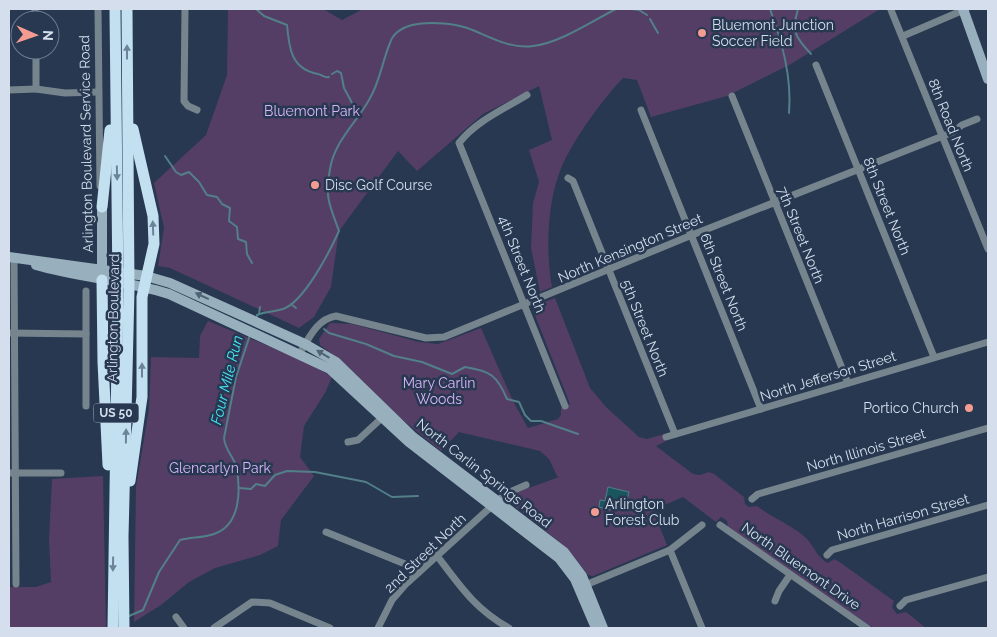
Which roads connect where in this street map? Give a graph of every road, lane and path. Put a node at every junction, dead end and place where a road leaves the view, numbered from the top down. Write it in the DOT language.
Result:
graph roads {
  1 [pos="98,9"];
  2 [pos="115,9"];
  3 [pos="127,9"];
  4 [pos="185,9"];
  5 [pos="966,9"];
  6 [pos="891,10"];
  7 [pos="903,36"];
  8 [pos="36,60"];
  9 [pos="986,60"];
  10 [pos="816,64"];
  11 [pos="988,79"];
  12 [pos="36,89"];
  13 [pos="115,89"];
  14 [pos="9,90"];
  15 [pos="98,92"];
  16 [pos="527,95"];
  17 [pos="127,96"];
  18 [pos="732,96"];
  19 [pos="197,110"];
  20 [pos="641,110"];
  21 [pos="977,119"];
  22 [pos="942,136"];
  23 [pos="858,168"];
  24 [pos="568,178"];
  25 [pos="775,203"];
  26 [pos="102,207"];
  27 [pos="692,235"];
  28 [pos="988,250"];
  29 [pos="11,258"];
  30 [pos="74,265"];
  31 [pos="124,265"];
  32 [pos="60,271"];
  33 [pos="609,271"];
  34 [pos="102,274"];
  35 [pos="145,281"];
  36 [pos="86,291"];
  37 [pos="526,305"];
  38 [pos="11,333"];
  39 [pos="86,334"];
  40 [pos="988,342"];
  41 [pos="302,349"];
  42 [pos="934,357"];
  43 [pos="848,383"];
  44 [pos="86,406"];
  45 [pos="565,406"];
  46 [pos="761,409"];
  47 [pos="385,416"];
  48 [pos="988,428"];
  49 [pos="675,434"];
  50 [pos="666,437"];
  51 [pos="348,442"];
  52 [pos="12,473"];
  53 [pos="61,473"];
  54 [pos="526,485"];
  55 [pos="752,500"];
  56 [pos="495,504"];
  57 [pos="988,506"];
  58 [pos="702,525"];
  59 [pos="720,525"];
  60 [pos="326,532"];
  61 [pos="119,537"];
  62 [pos="670,550"];
  63 [pos="438,556"];
  64 [pos="827,556"];
  65 [pos="418,573"];
  66 [pos="790,574"];
  67 [pos="988,577"];
  68 [pos="16,584"];
  69 [pos="582,586"];
  70 [pos="775,602"];
  71 [pos="900,606"];
  72 [pos="176,617"];
  73 [pos="863,627"];
  74 [pos="113,628"];
  75 [pos="124,628"];
  76 [pos="184,628"];
  77 [pos="214,628"];
  78 [pos="330,628"];
  79 [pos="378,628"];
  80 [pos="509,628"];
  81 [pos="596,628"];
  82 [pos="603,628"];
  83 [pos="702,628"];
  1 -- 15 [label="street, Arlington Boulevard Service Road"];
  2 -- 13 [label="highway, Arlington Boulevard / US 50"];
  17 -- 3 [label="highway, Arlington Boulevard / US 50, one-way"];
  4 -- 19 [label="street"];
  5 -- 7 [label="street"];
  5 -- 9 [label="main road"];
  6 -- 7 [label="street, 8th Road North"];
  7 -- 22 [label="street, 8th Road North"];
  8 -- 12 [label="street"];
  9 -- 11 [label="main road"];
  10 -- 23 [label="street, 8th Street North"];
  12 -- 14 [label="street"];
  12 -- 15 [label="street"];
  13 -- 26 [label="highway"];
  13 -- 31 [label="highway, Arlington Boulevard / US 50, one-way"];
  15 -- 26 [label="street, Arlington Boulevard Service Road"];
  16 -- 37 [label="street, 4th Street North"];
  17 -- 31 [label="highway, Arlington Boulevard / US 50"];
  35 -- 17 [label="highway, one-way"];
  18 -- 25 [label="street, 7th Street North"];
  20 -- 27 [label="street, 6th Street North"];
  21 -- 22 [label="street, North Kensington Street"];
  22 -- 23 [label="street, North Kensington Street"];
  22 -- 28 [label="street, 8th Road North"];
  23 -- 25 [label="street, North Kensington Street"];
  23 -- 42 [label="street, 8th Street North"];
  24 -- 33 [label="street, 5th Street North"];
  25 -- 27 [label="street, North Kensington Street"];
  25 -- 43 [label="street, 7th Street North"];
  26 -- 34 [label="main road, Arlington Boulevard Service Road"];
  27 -- 33 [label="street, North Kensington Street"];
  27 -- 46 [label="street, 6th Street North"];
  29 -- 30 [label="main road"];
  29 -- 32 [label="main road"];
  29 -- 38 [label="street"];
  30 -- 32 [label="main road"];
  30 -- 34 [label="main road"];
  31 -- 61 [label="highway, Arlington Boulevard / US 50"];
  32 -- 34 [label="main road"];
  33 -- 37 [label="street, North Kensington Street"];
  33 -- 49 [label="street, 5th Street North"];
  34 -- 35 [label="main road, North Carlin Springs Road"];
  34 -- 61 [label="highway"];
  35 -- 41 [label="main road, North Carlin Springs Road"];
  61 -- 35 [label="highway, one-way"];
  36 -- 39 [label="street"];
  37 -- 41 [label="street, North Kensington Street"];
  37 -- 45 [label="street, 4th Street North"];
  38 -- 39 [label="street"];
  38 -- 52 [label="street"];
  39 -- 44 [label="street"];
  40 -- 42 [label="street, North Jefferson Street"];
  41 -- 47 [label="main road, North Carlin Springs Road"];
  42 -- 43 [label="street, North Jefferson Street"];
  43 -- 46 [label="street, North Jefferson Street"];
  46 -- 49 [label="street, North Jefferson Street"];
  47 -- 51 [label="street"];
  47 -- 56 [label="main road, North Carlin Springs Road"];
  48 -- 55 [label="street, North Illinois Street"];
  49 -- 50 [label="street, North Jefferson Street"];
  52 -- 53 [label="street"];
  52 -- 68 [label="street"];
  54 -- 56 [label="street"];
  56 -- 63 [label="street, 2nd Street North"];
  56 -- 69 [label="main road, North Carlin Springs Road"];
  57 -- 64 [label="street, North Harrison Street"];
  58 -- 62 [label="street"];
  59 -- 66 [label="street, North Bluemont Drive"];
  60 -- 65 [label="street"];
  61 -- 74 [label="highway, Arlington Boulevard / US 50, one-way"];
  61 -- 75 [label="highway, Arlington Boulevard / US 50"];
  62 -- 69 [label="street"];
  62 -- 83 [label="street"];
  63 -- 65 [label="street, 2nd Street North"];
  63 -- 80 [label="street"];
  65 -- 79 [label="street, 2nd Street North"];
  66 -- 70 [label="street"];
  66 -- 73 [label="street, North Bluemont Drive"];
  67 -- 71 [label="street"];
  69 -- 81 [label="main road, North Carlin Springs Road"];
  69 -- 82 [label="main road, North Carlin Springs Road"];
  72 -- 76 [label="street"];
  77 -- 78 [label="street"];
}
